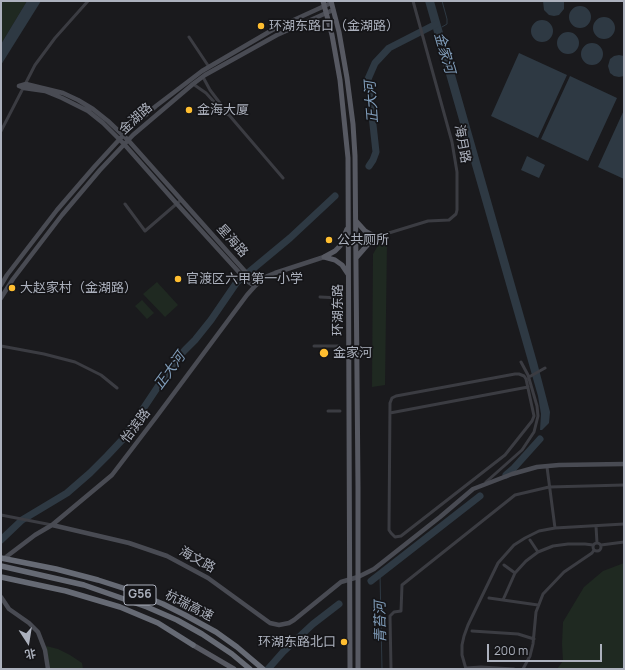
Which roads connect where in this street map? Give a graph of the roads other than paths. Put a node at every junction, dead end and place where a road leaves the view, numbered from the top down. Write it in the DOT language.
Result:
graph roads {
  1 [pos="88,1"];
  2 [pos="413,1"];
  3 [pos="331,2"];
  4 [pos="324,4"];
  5 [pos="333,10"];
  6 [pos="326,13"];
  7 [pos="190,37"];
  8 [pos="209,67"];
  9 [pos="203,77"];
  10 [pos="193,84"];
  11 [pos="25,86"];
  12 [pos="229,115"];
  13 [pos="1,131"];
  14 [pos="121,137"];
  15 [pos="126,142"];
  16 [pos="283,178"];
  17 [pos="179,202"];
  18 [pos="125,204"];
  19 [pos="356,221"];
  20 [pos="349,222"];
  21 [pos="379,236"];
  22 [pos="324,257"];
  23 [pos="356,258"];
  24 [pos="349,276"];
  25 [pos="1,285"];
  26 [pos="255,286"];
  27 [pos="320,297"];
  28 [pos="1,298"];
  29 [pos="340,298"];
  30 [pos="1,346"];
  31 [pos="314,346"];
  32 [pos="340,346"];
  33 [pos="521,362"];
  34 [pos="545,368"];
  35 [pos="531,376"];
  36 [pos="528,387"];
  37 [pos="118,388"];
  38 [pos="328,411"];
  39 [pos="340,411"];
  40 [pos="390,413"];
  41 [pos="624,464"];
  42 [pos="547,467"];
  43 [pos="468,484"];
  44 [pos="484,485"];
  45 [pos="624,485"];
  46 [pos="549,487"];
  47 [pos="473,489"];
  48 [pos="435,510"];
  49 [pos="1,515"];
  50 [pos="440,517"];
  51 [pos="624,524"];
  52 [pos="52,525"];
  53 [pos="596,526"];
  54 [pos="555,528"];
  55 [pos="530,540"];
  56 [pos="624,542"];
  57 [pos="599,544"];
  58 [pos="593,545"];
  59 [pos="594,550"];
  60 [pos="538,552"];
  61 [pos="4,558"];
  62 [pos="504,565"];
  63 [pos="1,566"];
  64 [pos="515,573"];
  65 [pos="1,576"];
  66 [pos="358,576"];
  67 [pos="349,579"];
  68 [pos="1,597"];
  69 [pos="489,598"];
  70 [pos="503,600"];
  71 [pos="538,605"];
  72 [pos="472,631"];
  73 [pos="534,639"];
  74 [pos="193,645"];
  75 [pos="48,669"];
  76 [pos="234,669"];
  77 [pos="250,669"];
  78 [pos="263,669"];
  79 [pos="350,669"];
  80 [pos="358,669"];
  81 [pos="391,669"];
  82 [pos="466,669"];
  83 [pos="514,669"];
  84 [pos="523,669"];
  1 -- 11 [label="street"];
  2 -- 21 [label="street, 海月路"];
  3 -- 4 [label="street, 金湖路"];
  3 -- 5 [label="main road, 环湖东路"];
  4 -- 6 [label="main road, 环湖东路"];
  4 -- 8 [label="street, 金湖路"];
  5 -- 6 [label="street, 金湖路"];
  5 -- 19 [label="main road, 环湖东路"];
  6 -- 9 [label="street, 金湖路"];
  6 -- 20 [label="main road, 环湖东路"];
  7 -- 8 [label="street"];
  8 -- 14 [label="street, 金湖路"];
  9 -- 10 [label="street, 金湖路"];
  9 -- 12 [label="street"];
  10 -- 12 [label="street"];
  10 -- 15 [label="street, 金湖路"];
  11 -- 13 [label="street"];
  11 -- 14 [label="street, 星海路"];
  12 -- 16 [label="street"];
  14 -- 15 [label="street, 星海路"];
  14 -- 25 [label="street, 金湖路"];
  15 -- 17 [label="street, 星海路"];
  15 -- 28 [label="street, 金湖路"];
  17 -- 18 [label="street"];
  17 -- 26 [label="street, 星海路"];
  19 -- 21 [label="main road"];
  19 -- 23 [label="main road, 环湖东路"];
  20 -- 22 [label="main road"];
  20 -- 24 [label="main road, 环湖东路"];
  21 -- 23 [label="main road"];
  22 -- 24 [label="main road"];
  22 -- 26 [label="street, 怡滨路"];
  23 -- 66 [label="main road, 环湖东路"];
  24 -- 67 [label="main road, 环湖东路"];
  26 -- 52 [label="street, 怡滨路"];
  27 -- 29 [label="street"];
  30 -- 37 [label="street"];
  31 -- 32 [label="street"];
  33 -- 35 [label="street"];
  34 -- 35 [label="street"];
  35 -- 44 [label="street"];
  36 -- 40 [label="street"];
  36 -- 40 [label="street"];
  36 -- 43 [label="street"];
  38 -- 39 [label="street"];
  40 -- 48 [label="street"];
  41 -- 42 [label="street"];
  42 -- 44 [label="street"];
  42 -- 46 [label="street"];
  43 -- 47 [label="street"];
  43 -- 48 [label="street"];
  44 -- 47 [label="street"];
  45 -- 46 [label="street"];
  46 -- 54 [label="street"];
  46 -- 81 [label="street"];
  47 -- 50 [label="street, 海文路"];
  48 -- 50 [label="street"];
  49 -- 52 [label="street, 海文路"];
  50 -- 66 [label="street, 海文路"];
  51 -- 53 [label="street"];
  52 -- 61 [label="street, 怡滨路"];
  52 -- 67 [label="street, 海文路"];
  53 -- 54 [label="street"];
  53 -- 57 [label="street"];
  54 -- 82 [label="street"];
  55 -- 60 [label="street"];
  56 -- 57 [label="street"];
  57 -- 58 [label="street"];
  57 -- 59 [label="street"];
  58 -- 59 [label="street"];
  58 -- 60 [label="street"];
  59 -- 71 [label="street"];
  60 -- 64 [label="street"];
  61 -- 78 [label="highway, 杭瑞高速 / G56, bridge"];
  62 -- 64 [label="street"];
  63 -- 77 [label="highway, 杭瑞高速 / G56"];
  64 -- 70 [label="street"];
  65 -- 74 [label="highway"];
  66 -- 67 [label="street, 海文路"];
  66 -- 80 [label="main road, 环湖东路"];
  67 -- 79 [label="main road, 环湖东路"];
  68 -- 75 [label="street"];
  69 -- 70 [label="street"];
  70 -- 71 [label="street"];
  71 -- 73 [label="street"];
  72 -- 73 [label="street"];
  73 -- 84 [label="street"];
  74 -- 76 [label="main road"];
  82 -- 83 [label="street"];
}
